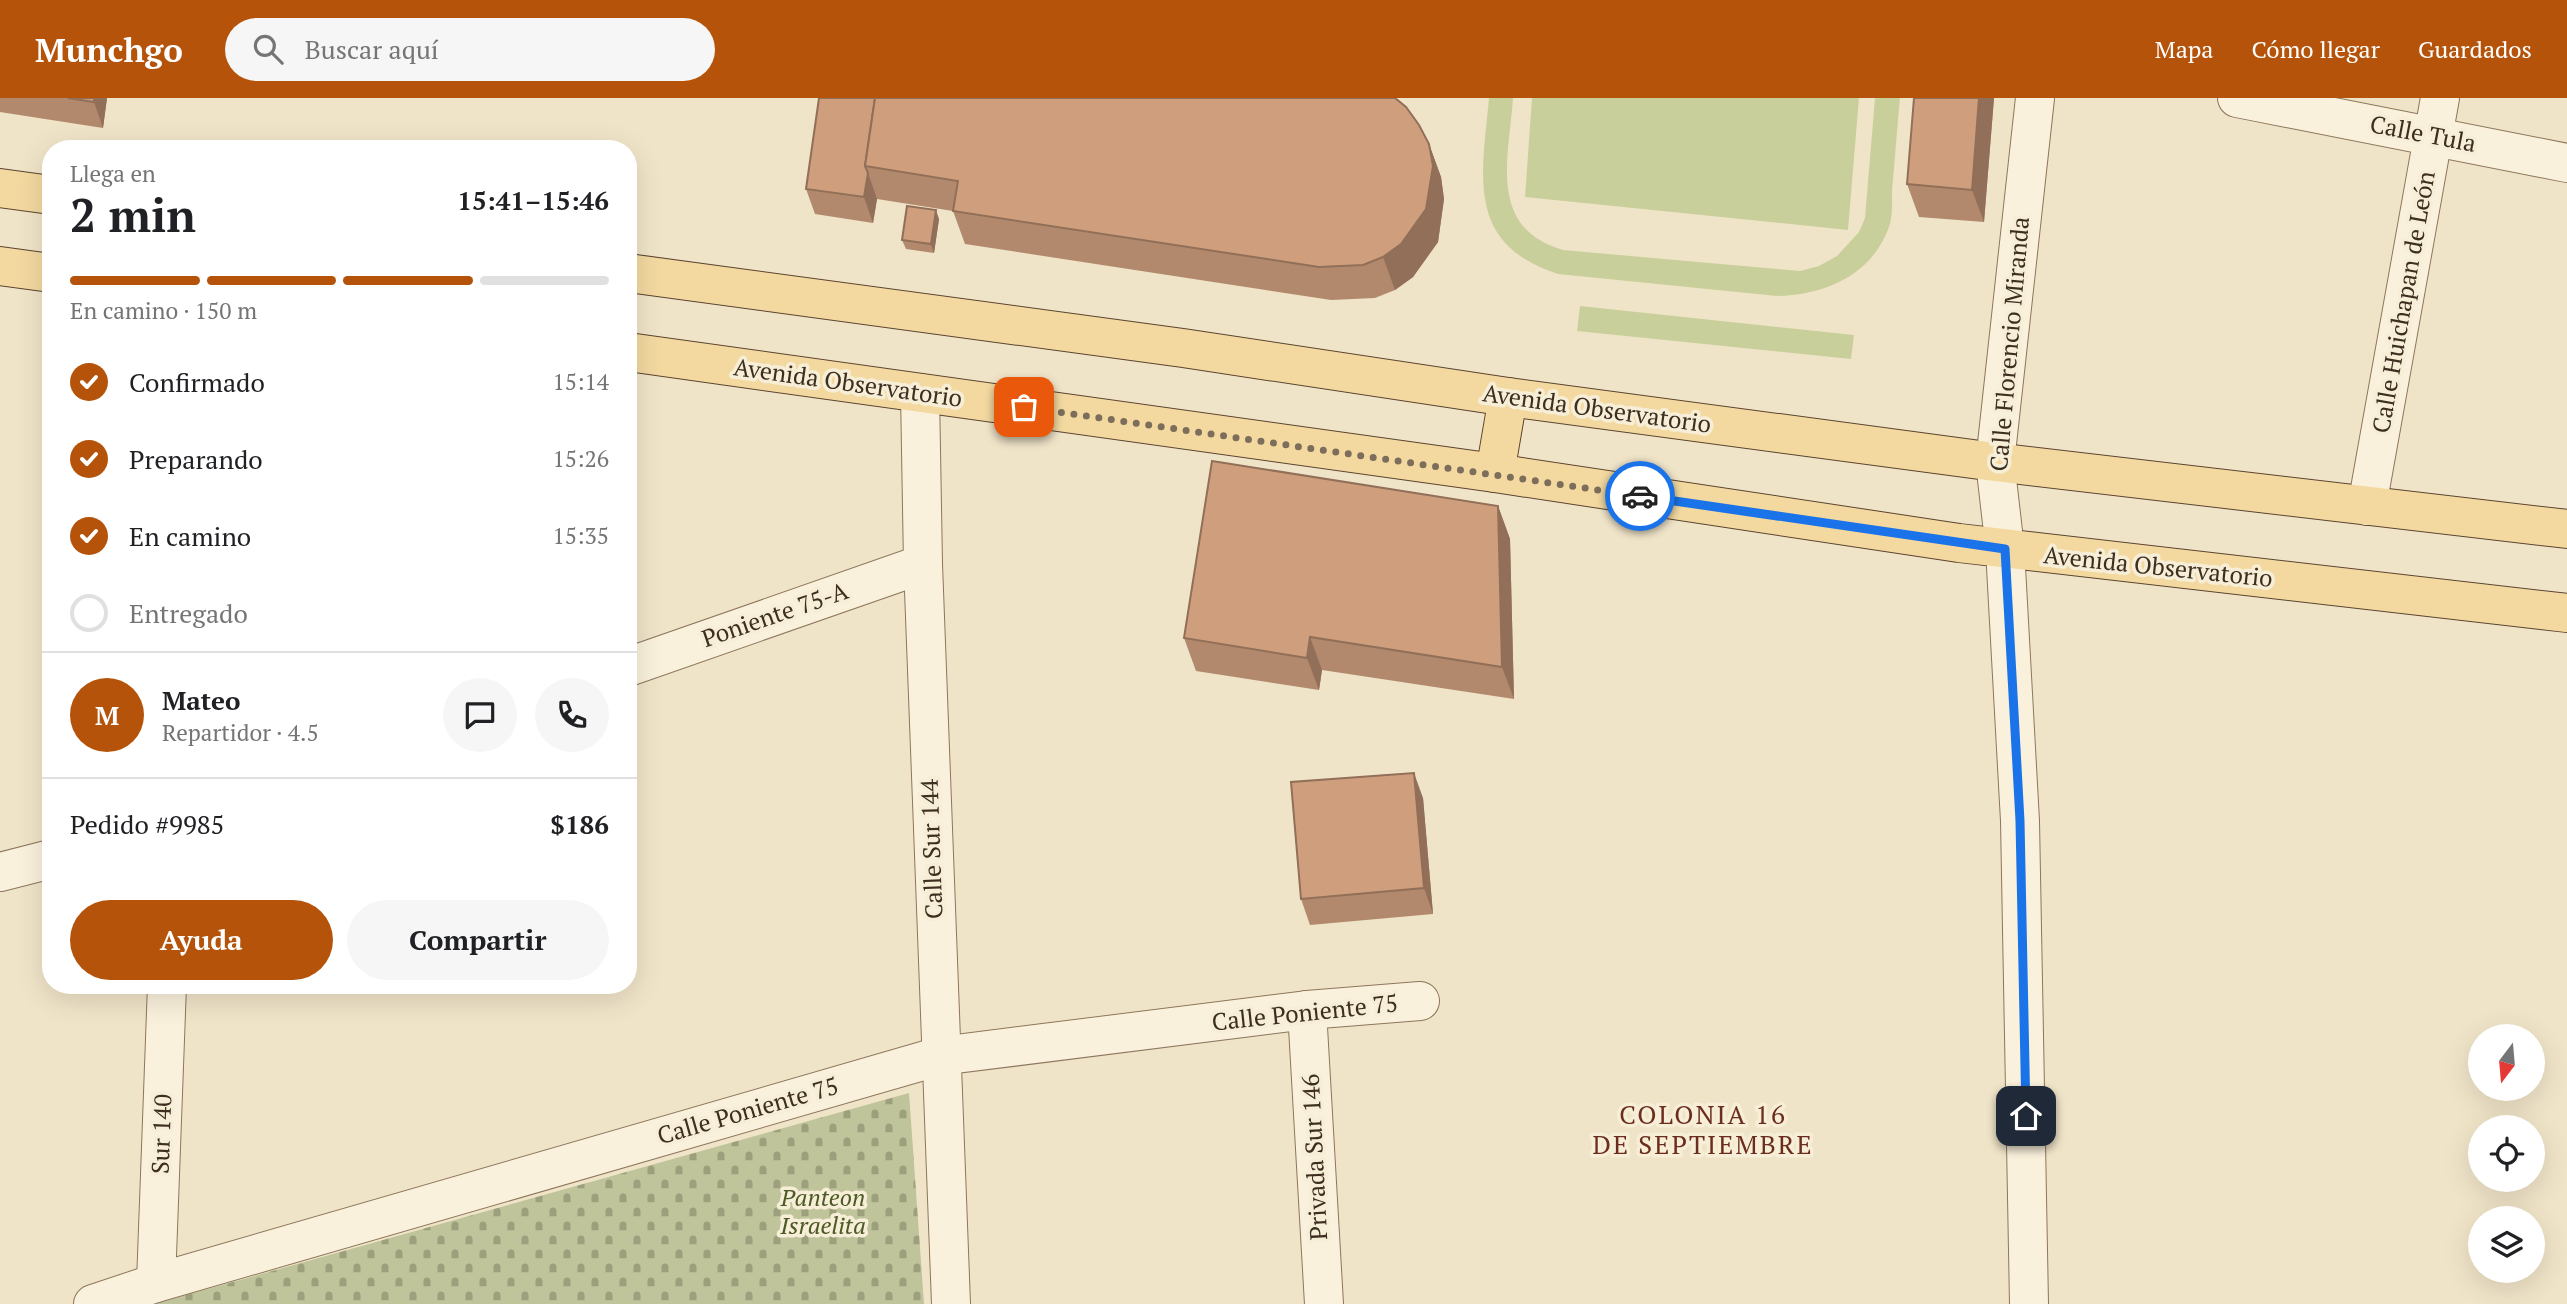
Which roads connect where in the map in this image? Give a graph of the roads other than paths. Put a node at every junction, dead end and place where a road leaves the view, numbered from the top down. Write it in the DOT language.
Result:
graph roads {
  1 [pos="2035,98"];
  2 [pos="2237,98"];
  3 [pos="2440,98"];
  4 [pos="2434,135"];
  5 [pos="2567,163"];
  6 [pos="0,188"];
  7 [pos="42,194"];
  8 [pos="0,266"];
  9 [pos="42,272"];
  10 [pos="637,274"];
  11 [pos="637,353"];
  12 [pos="920,393"];
  13 [pos="1508,397"];
  14 [pos="1995,462"];
  15 [pos="1495,473"];
  16 [pos="2367,506"];
  17 [pos="2567,529"];
  18 [pos="2005,549"];
  19 [pos="923,564"];
  20 [pos="2567,612"];
  21 [pos="637,664"];
  22 [pos="42,861"];
  23 [pos="0,872"];
  24 [pos="167,994"];
  25 [pos="1420,1001"];
  26 [pos="1307,1010"];
  27 [pos="940,1056"];
  28 [pos="156,1283"];
  29 [pos="93,1304"];
  30 [pos="951,1304"];
  31 [pos="1324,1304"];
  32 [pos="2029,1304"];
  1 -- 14 [label="street, Calle Florencio Miranda"];
  2 -- 4 [label="street, Calle Tula"];
  3 -- 4 [label="street, Calle Huichapan de León"];
  4 -- 5 [label="street, Calle Tula"];
  4 -- 16 [label="street, Calle Huichapan de León"];
  6 -- 7 [label="main road"];
  8 -- 9 [label="main road"];
  10 -- 13 [label="main road, Avenida Observatorio"];
  11 -- 12 [label="main road, Avenida Observatorio"];
  12 -- 15 [label="main road, Avenida Observatorio"];
  12 -- 19 [label="street, Calle Sur 144"];
  13 -- 14 [label="main road, Avenida Observatorio"];
  13 -- 15 [label="main road"];
  14 -- 16 [label="main road, Avenida Observatorio"];
  14 -- 18 [label="street, Calle Florencio Miranda"];
  15 -- 18 [label="main road, Avenida Observatorio"];
  16 -- 17 [label="main road, Avenida Observatorio"];
  18 -- 20 [label="main road, Avenida Observatorio"];
  18 -- 32 [label="street, Calle Florencio Miranda"];
  19 -- 21 [label="street, Poniente 75-A"];
  19 -- 27 [label="street, Calle Sur 144"];
  22 -- 23 [label="street"];
  24 -- 28 [label="street, Sur 140"];
  25 -- 26 [label="street, Calle Poniente 75"];
  26 -- 27 [label="street, Calle Poniente 75"];
  26 -- 31 [label="street, Privada Sur 146"];
  27 -- 28 [label="street, Calle Poniente 75"];
  27 -- 30 [label="street, Calle Sur 144"];
  28 -- 29 [label="street, Calle Poniente 75"];
}
